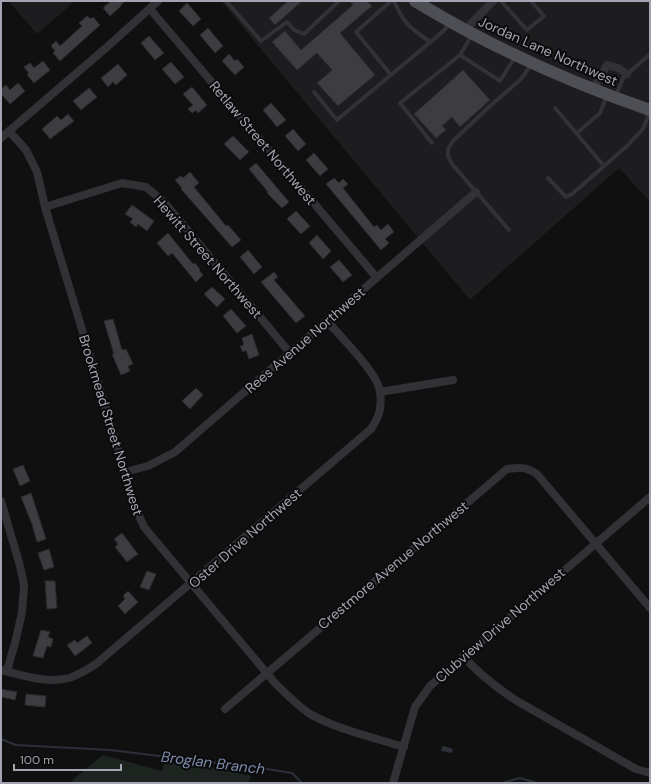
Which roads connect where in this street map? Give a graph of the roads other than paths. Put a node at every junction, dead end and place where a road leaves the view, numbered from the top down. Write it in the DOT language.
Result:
graph roads {
  1 [pos="158,1"];
  2 [pos="226,1"];
  3 [pos="339,1"];
  4 [pos="393,1"];
  5 [pos="415,1"];
  6 [pos="493,1"];
  7 [pos="501,1"];
  8 [pos="531,1"];
  9 [pos="150,9"];
  10 [pos="451,23"];
  11 [pos="469,32"];
  12 [pos="430,42"];
  13 [pos="650,54"];
  14 [pos="460,55"];
  15 [pos="516,55"];
  16 [pos="533,63"];
  17 [pos="627,74"];
  18 [pos="391,75"];
  19 [pos="593,90"];
  20 [pos="314,92"];
  21 [pos="611,97"];
  22 [pos="555,108"];
  23 [pos="650,111"];
  24 [pos="9,131"];
  25 [pos="577,133"];
  26 [pos="1,138"];
  27 [pos="432,143"];
  28 [pos="604,166"];
  29 [pos="548,178"];
  30 [pos="476,192"];
  31 [pos="45,207"];
  32 [pos="509,230"];
  33 [pos="377,278"];
  34 [pos="327,321"];
  35 [pos="290,353"];
  36 [pos="453,380"];
  37 [pos="380,392"];
  38 [pos="126,472"];
  39 [pos="650,497"];
  40 [pos="1,501"];
  41 [pos="595,544"];
  42 [pos="192,584"];
  43 [pos="650,608"];
  44 [pos="463,656"];
  45 [pos="4,670"];
  46 [pos="267,673"];
  47 [pos="225,709"];
  48 [pos="404,747"];
  49 [pos="650,773"];
  50 [pos="393,783"];
  1 -- 9 [label="street"];
  2 -- 3 [label="lane"];
  4 -- 12 [label="lane"];
  4 -- 18 [label="lane"];
  5 -- 10 [label="main road, Jordan Lane Northwest"];
  6 -- 11 [label="street"];
  7 -- 8 [label="lane"];
  9 -- 24 [label="street"];
  9 -- 33 [label="street, Retlaw Street Northwest"];
  10 -- 11 [label="main road, Jordan Lane Northwest"];
  10 -- 12 [label="lane"];
  11 -- 14 [label="lane"];
  11 -- 15 [label="main road, Jordan Lane Northwest"];
  12 -- 18 [label="lane"];
  13 -- 17 [label="lane"];
  14 -- 15 [label="lane"];
  14 -- 27 [label="lane"];
  15 -- 16 [label="main road, Jordan Lane Northwest"];
  16 -- 19 [label="main road, Jordan Lane Northwest"];
  16 -- 30 [label="lane"];
  17 -- 19 [label="street"];
  17 -- 21 [label="lane"];
  18 -- 20 [label="lane"];
  19 -- 21 [label="main road, Jordan Lane Northwest"];
  21 -- 23 [label="main road, Jordan Lane Northwest"];
  21 -- 25 [label="lane"];
  22 -- 25 [label="lane"];
  23 -- 28 [label="lane"];
  24 -- 26 [label="street"];
  24 -- 31 [label="street, Brookmead Street Northwest"];
  25 -- 28 [label="lane"];
  28 -- 29 [label="lane"];
  30 -- 32 [label="lane"];
  30 -- 33 [label="street, Rees Avenue Northwest"];
  31 -- 35 [label="street, Hewitt Street Northwest"];
  31 -- 38 [label="street, Brookmead Street Northwest"];
  33 -- 34 [label="street, Rees Avenue Northwest"];
  34 -- 35 [label="street, Rees Avenue Northwest"];
  34 -- 37 [label="street, Oster Drive Northwest"];
  35 -- 38 [label="street, Rees Avenue Northwest"];
  36 -- 37 [label="street"];
  37 -- 42 [label="street, Oster Drive Northwest"];
  38 -- 42 [label="street, Brookmead Street Northwest"];
  39 -- 41 [label="street, Clubview Drive Northwest"];
  40 -- 45 [label="street"];
  41 -- 43 [label="street"];
  41 -- 44 [label="street, Clubview Drive Northwest"];
  41 -- 46 [label="street, Crestmore Avenue Northwest"];
  42 -- 45 [label="street, Oster Drive Northwest"];
  42 -- 46 [label="street, Brookmead Street Northwest"];
  44 -- 48 [label="street, Clubview Drive Northwest"];
  44 -- 49 [label="street"];
  46 -- 47 [label="street, Crestmore Avenue Northwest"];
  46 -- 48 [label="street, Brookmead Street Northwest"];
  48 -- 50 [label="street, Clubview Drive Northwest"];
}
